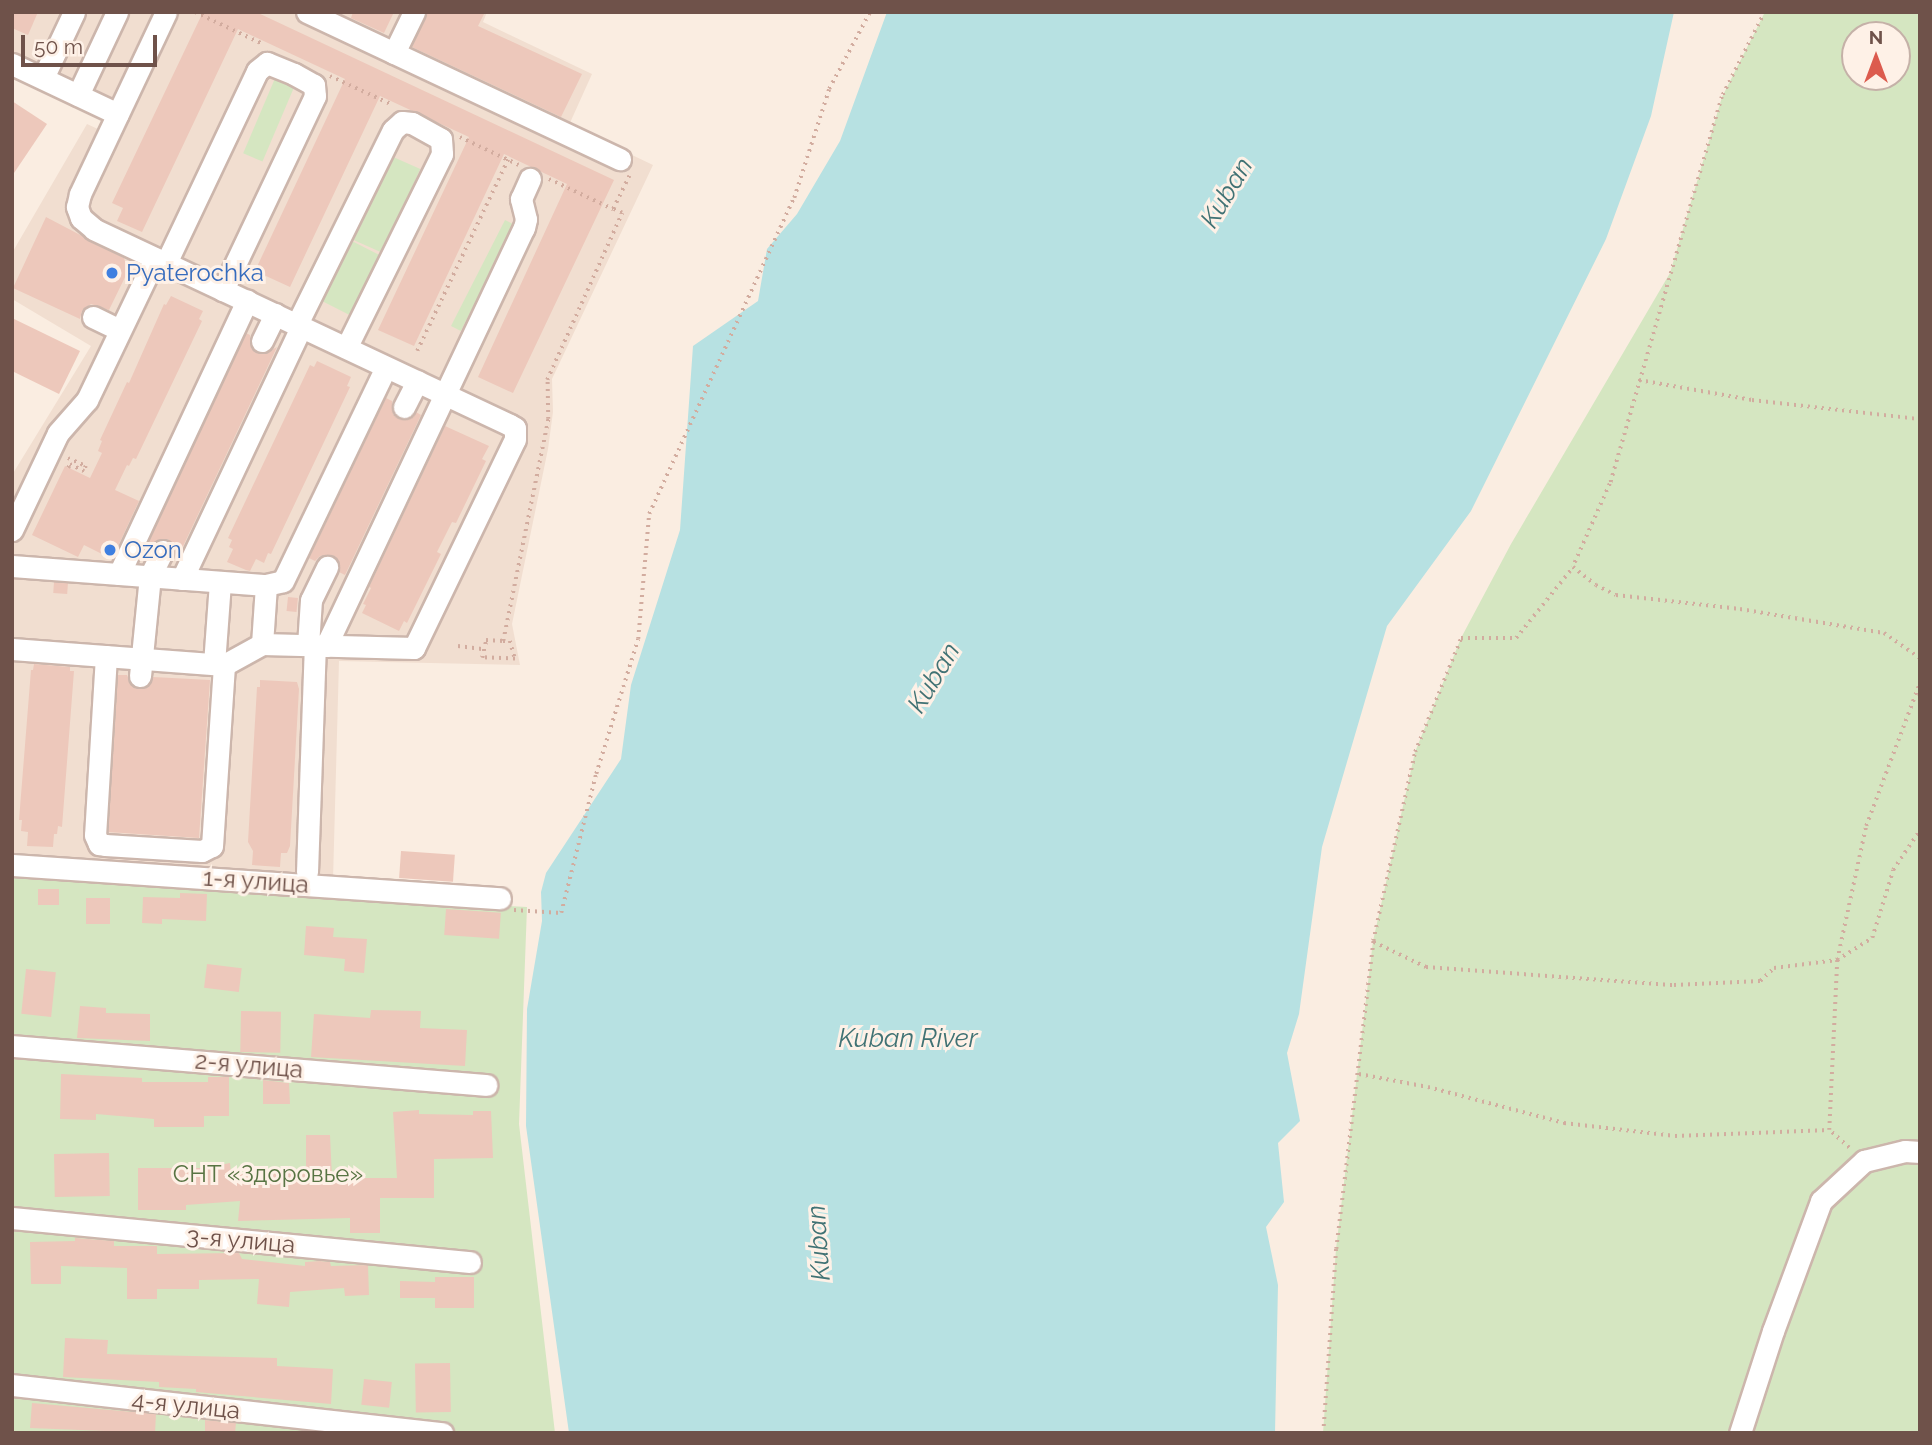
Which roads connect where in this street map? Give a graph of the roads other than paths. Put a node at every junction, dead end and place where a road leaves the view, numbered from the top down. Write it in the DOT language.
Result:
graph roads {
  1 [pos="74,12"];
  2 [pos="117,12"];
  3 [pos="166,12"];
  4 [pos="307,12"];
  5 [pos="414,12"];
  6 [pos="334,18"];
  7 [pos="394,53"];
  8 [pos="12,64"];
  9 [pos="43,78"];
  10 [pos="78,95"];
  11 [pos="118,114"];
  12 [pos="620,159"];
  13 [pos="530,178"];
  14 [pos="160,260"];
  15 [pos="223,290"];
  16 [pos="247,301"];
  17 [pos="275,314"];
  18 [pos="93,317"];
  19 [pos="299,326"];
  20 [pos="120,330"];
  21 [pos="262,341"];
  22 [pos="346,348"];
  23 [pos="386,367"];
  24 [pos="417,381"];
  25 [pos="447,395"];
  26 [pos="404,407"];
  27 [pos="12,530"];
  28 [pos="163,551"];
  29 [pos="12,566"];
  30 [pos="327,567"];
  31 [pos="119,574"];
  32 [pos="149,576"];
  33 [pos="182,579"];
  34 [pos="220,582"];
  35 [pos="266,585"];
  36 [pos="262,644"];
  37 [pos="316,646"];
  38 [pos="12,649"];
  39 [pos="106,656"];
  40 [pos="219,665"];
  41 [pos="141,667"];
  42 [pos="12,865"];
  43 [pos="307,872"];
  44 [pos="503,904"];
  45 [pos="12,1046"];
  46 [pos="486,1085"];
  47 [pos="1920,1152"];
  48 [pos="12,1218"];
  49 [pos="470,1262"];
  50 [pos="12,1385"];
  51 [pos="442,1433"];
  52 [pos="1740,1433"];
  1 -- 9 [label="street"];
  2 -- 10 [label="street"];
  3 -- 11 [label="street"];
  4 -- 6 [label="street"];
  5 -- 7 [label="street"];
  6 -- 7 [label="street"];
  7 -- 12 [label="street"];
  8 -- 9 [label="street"];
  9 -- 10 [label="street"];
  10 -- 11 [label="street"];
  11 -- 14 [label="street"];
  13 -- 25 [label="street"];
  14 -- 15 [label="street"];
  14 -- 15 [label="street"];
  14 -- 20 [label="street"];
  15 -- 16 [label="street"];
  16 -- 17 [label="street"];
  16 -- 31 [label="street"];
  17 -- 19 [label="street"];
  17 -- 21 [label="street"];
  18 -- 20 [label="street"];
  19 -- 22 [label="street"];
  19 -- 22 [label="street"];
  19 -- 33 [label="street"];
  20 -- 27 [label="street"];
  22 -- 23 [label="street"];
  23 -- 24 [label="street"];
  23 -- 35 [label="street"];
  24 -- 25 [label="street"];
  24 -- 26 [label="street"];
  25 -- 37 [label="street"];
  25 -- 37 [label="street"];
  28 -- 32 [label="street"];
  29 -- 31 [label="street"];
  30 -- 37 [label="street"];
  31 -- 32 [label="street"];
  32 -- 33 [label="street"];
  32 -- 41 [label="street"];
  33 -- 34 [label="street"];
  34 -- 35 [label="street"];
  34 -- 40 [label="street"];
  35 -- 36 [label="street"];
  36 -- 37 [label="street"];
  36 -- 40 [label="street"];
  37 -- 43 [label="street"];
  38 -- 39 [label="street"];
  39 -- 40 [label="street"];
  39 -- 41 [label="street"];
  40 -- 41 [label="street"];
  42 -- 44 [label="street, 1-я улица"];
  45 -- 46 [label="street, 2-я улица"];
  47 -- 52 [label="street"];
  48 -- 49 [label="street, 3-я улица"];
  50 -- 51 [label="street, 4-я улица"];
}
